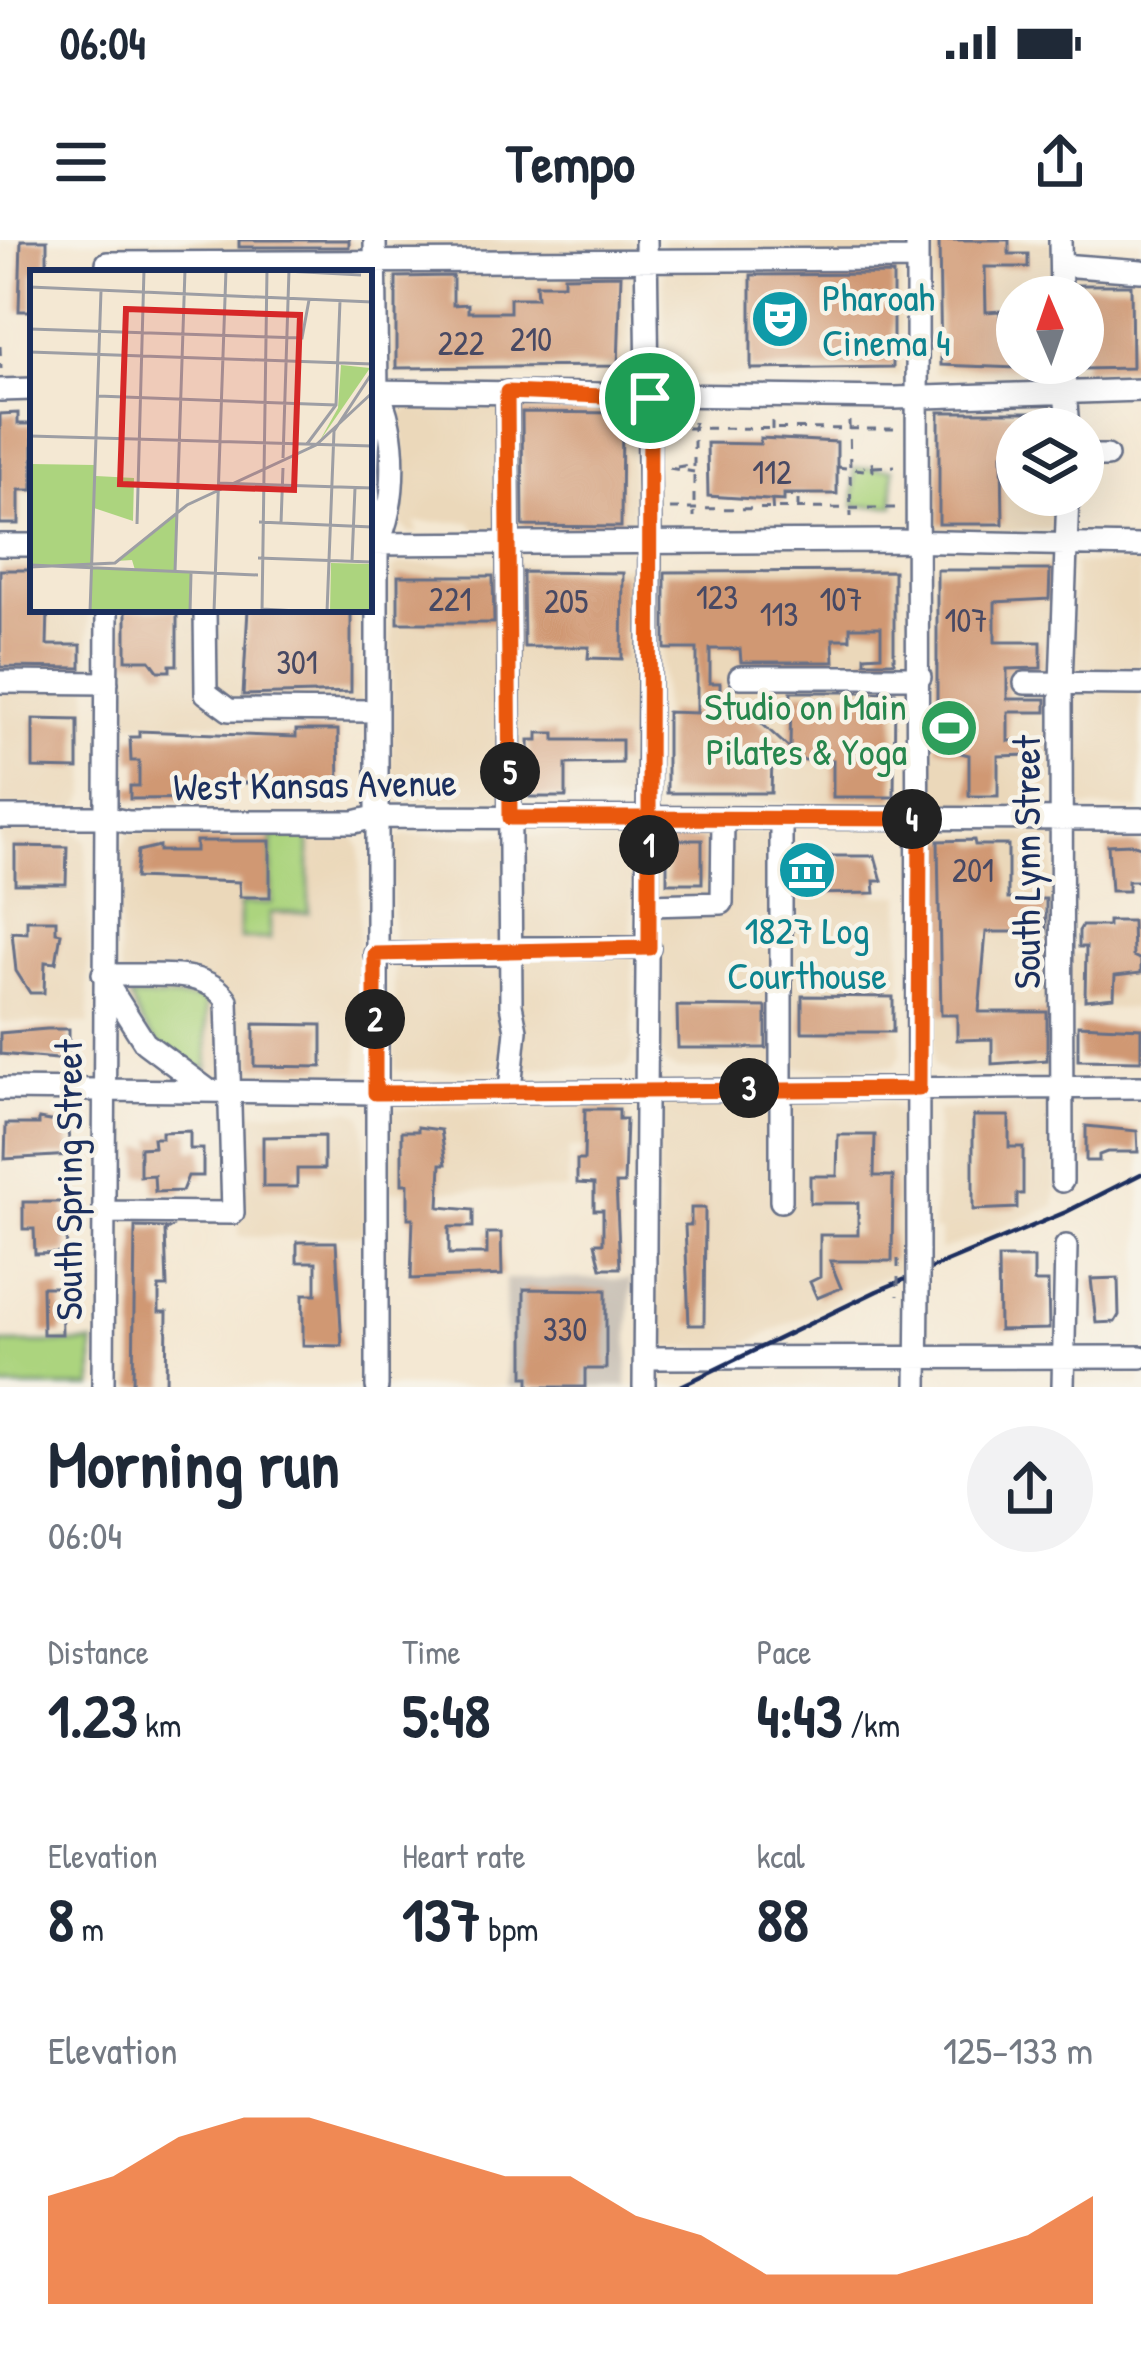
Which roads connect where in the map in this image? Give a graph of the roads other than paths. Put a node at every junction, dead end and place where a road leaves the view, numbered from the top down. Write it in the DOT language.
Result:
graph roads {
  1 [pos="1060,240"];
  2 [pos="917,249"];
  3 [pos="646,250"];
  4 [pos="375,251"];
  5 [pos="107,259"];
  6 [pos="1060,266"];
  7 [pos="1141,271"];
  8 [pos="1060,276"];
  9 [pos="1064,384"];
  10 [pos="30,389"];
  11 [pos="0,390"];
  12 [pos="1141,390"];
  13 [pos="373,391"];
  14 [pos="507,392"];
  15 [pos="1064,392"];
  16 [pos="916,394"];
  17 [pos="650,398"];
  18 [pos="1066,408"];
  19 [pos="1067,516"];
  20 [pos="650,542"];
  21 [pos="919,542"];
  22 [pos="1066,543"];
  23 [pos="30,544"];
  24 [pos="373,544"];
  25 [pos="508,544"];
  26 [pos="0,545"];
  27 [pos="1141,546"];
  28 [pos="107,612"];
  29 [pos="206,612"];
  30 [pos="740,677"];
  31 [pos="920,677"];
  32 [pos="0,682"];
  33 [pos="107,683"];
  34 [pos="1025,683"];
  35 [pos="1061,684"];
  36 [pos="1141,684"];
  37 [pos="375,711"];
  38 [pos="0,817"];
  39 [pos="105,817"];
  40 [pos="375,817"];
  41 [pos="510,818"];
  42 [pos="649,818"];
  43 [pos="723,818"];
  44 [pos="782,819"];
  45 [pos="920,819"];
  46 [pos="1061,819"];
  47 [pos="1141,819"];
  48 [pos="649,905"];
  49 [pos="649,948"];
  50 [pos="510,951"];
  51 [pos="375,954"];
  52 [pos="104,974"];
  53 [pos="1141,1087"];
  54 [pos="648,1088"];
  55 [pos="781,1088"];
  56 [pos="1062,1088"];
  57 [pos="0,1089"];
  58 [pos="919,1089"];
  59 [pos="105,1090"];
  60 [pos="220,1090"];
  61 [pos="511,1090"];
  62 [pos="375,1093"];
  63 [pos="1062,1180"];
  64 [pos="781,1201"];
  65 [pos="104,1212"];
  66 [pos="1066,1246"];
  67 [pos="916,1355"];
  68 [pos="1063,1356"];
  69 [pos="1141,1357"];
  70 [pos="645,1358"];
  71 [pos="103,1387"];
  72 [pos="377,1387"];
  73 [pos="644,1387"];
  74 [pos="916,1387"];
  75 [pos="1063,1387"];
  1 -- 6 [label="street"];
  2 -- 3 [label="street"];
  2 -- 16 [label="street"];
  3 -- 4 [label="street"];
  3 -- 17 [label="street"];
  4 -- 5 [label="street"];
  4 -- 13 [label="street"];
  6 -- 7 [label="street"];
  6 -- 8 [label="street"];
  9 -- 15 [label="street"];
  10 -- 11 [label="street"];
  12 -- 15 [label="street"];
  13 -- 14 [label="street"];
  14 -- 17 [label="street"];
  14 -- 25 [label="street"];
  15 -- 16 [label="street"];
  15 -- 18 [label="street"];
  16 -- 17 [label="street"];
  16 -- 21 [label="street"];
  17 -- 20 [label="street"];
  19 -- 22 [label="street, South Lynn Street"];
  20 -- 21 [label="street"];
  20 -- 25 [label="street"];
  20 -- 42 [label="street"];
  21 -- 22 [label="street"];
  21 -- 31 [label="street"];
  22 -- 27 [label="street"];
  22 -- 35 [label="street, South Lynn Street"];
  23 -- 26 [label="street"];
  24 -- 25 [label="street"];
  24 -- 37 [label="street"];
  25 -- 41 [label="street"];
  28 -- 33 [label="street, South Spring Street"];
  29 -- 37 [label="street"];
  30 -- 31 [label="street"];
  31 -- 45 [label="street"];
  32 -- 33 [label="street"];
  33 -- 39 [label="street, South Spring Street"];
  34 -- 35 [label="street"];
  35 -- 36 [label="street"];
  35 -- 46 [label="street, South Lynn Street"];
  37 -- 40 [label="street"];
  38 -- 39 [label="street, West Kansas Avenue"];
  39 -- 40 [label="street, West Kansas Avenue"];
  39 -- 52 [label="street, South Spring Street"];
  40 -- 41 [label="street, West Kansas Avenue"];
  40 -- 51 [label="street"];
  41 -- 42 [label="street, West Kansas Avenue"];
  41 -- 50 [label="street"];
  42 -- 43 [label="street, West Kansas Avenue"];
  42 -- 48 [label="street"];
  43 -- 44 [label="street, West Kansas Avenue"];
  43 -- 48 [label="street"];
  44 -- 45 [label="street, West Kansas Avenue"];
  44 -- 55 [label="street"];
  45 -- 46 [label="street, West Kansas Avenue"];
  45 -- 58 [label="street"];
  46 -- 47 [label="street, West Kansas Avenue"];
  46 -- 56 [label="street, South Lynn Street"];
  48 -- 49 [label="street"];
  49 -- 50 [label="street"];
  49 -- 54 [label="street"];
  50 -- 51 [label="street"];
  50 -- 61 [label="street"];
  51 -- 62 [label="street"];
  52 -- 59 [label="street, South Spring Street"];
  52 -- 60 [label="street, South Spring Street"];
  52 -- 60 [label="street"];
  53 -- 56 [label="street"];
  54 -- 55 [label="street"];
  54 -- 61 [label="street"];
  54 -- 70 [label="street"];
  55 -- 58 [label="street"];
  55 -- 64 [label="street"];
  56 -- 58 [label="street"];
  56 -- 63 [label="street, South Lynn Street"];
  57 -- 59 [label="street"];
  58 -- 67 [label="street, bridge"];
  59 -- 60 [label="street"];
  59 -- 65 [label="street, South Spring Street"];
  60 -- 62 [label="street"];
  60 -- 65 [label="street"];
  61 -- 62 [label="street"];
  62 -- 72 [label="street"];
  65 -- 71 [label="street, South Spring Street"];
  66 -- 68 [label="street"];
  67 -- 68 [label="street"];
  67 -- 70 [label="street"];
  67 -- 74 [label="street"];
  68 -- 69 [label="street"];
  68 -- 75 [label="street"];
  70 -- 73 [label="street"];
}
